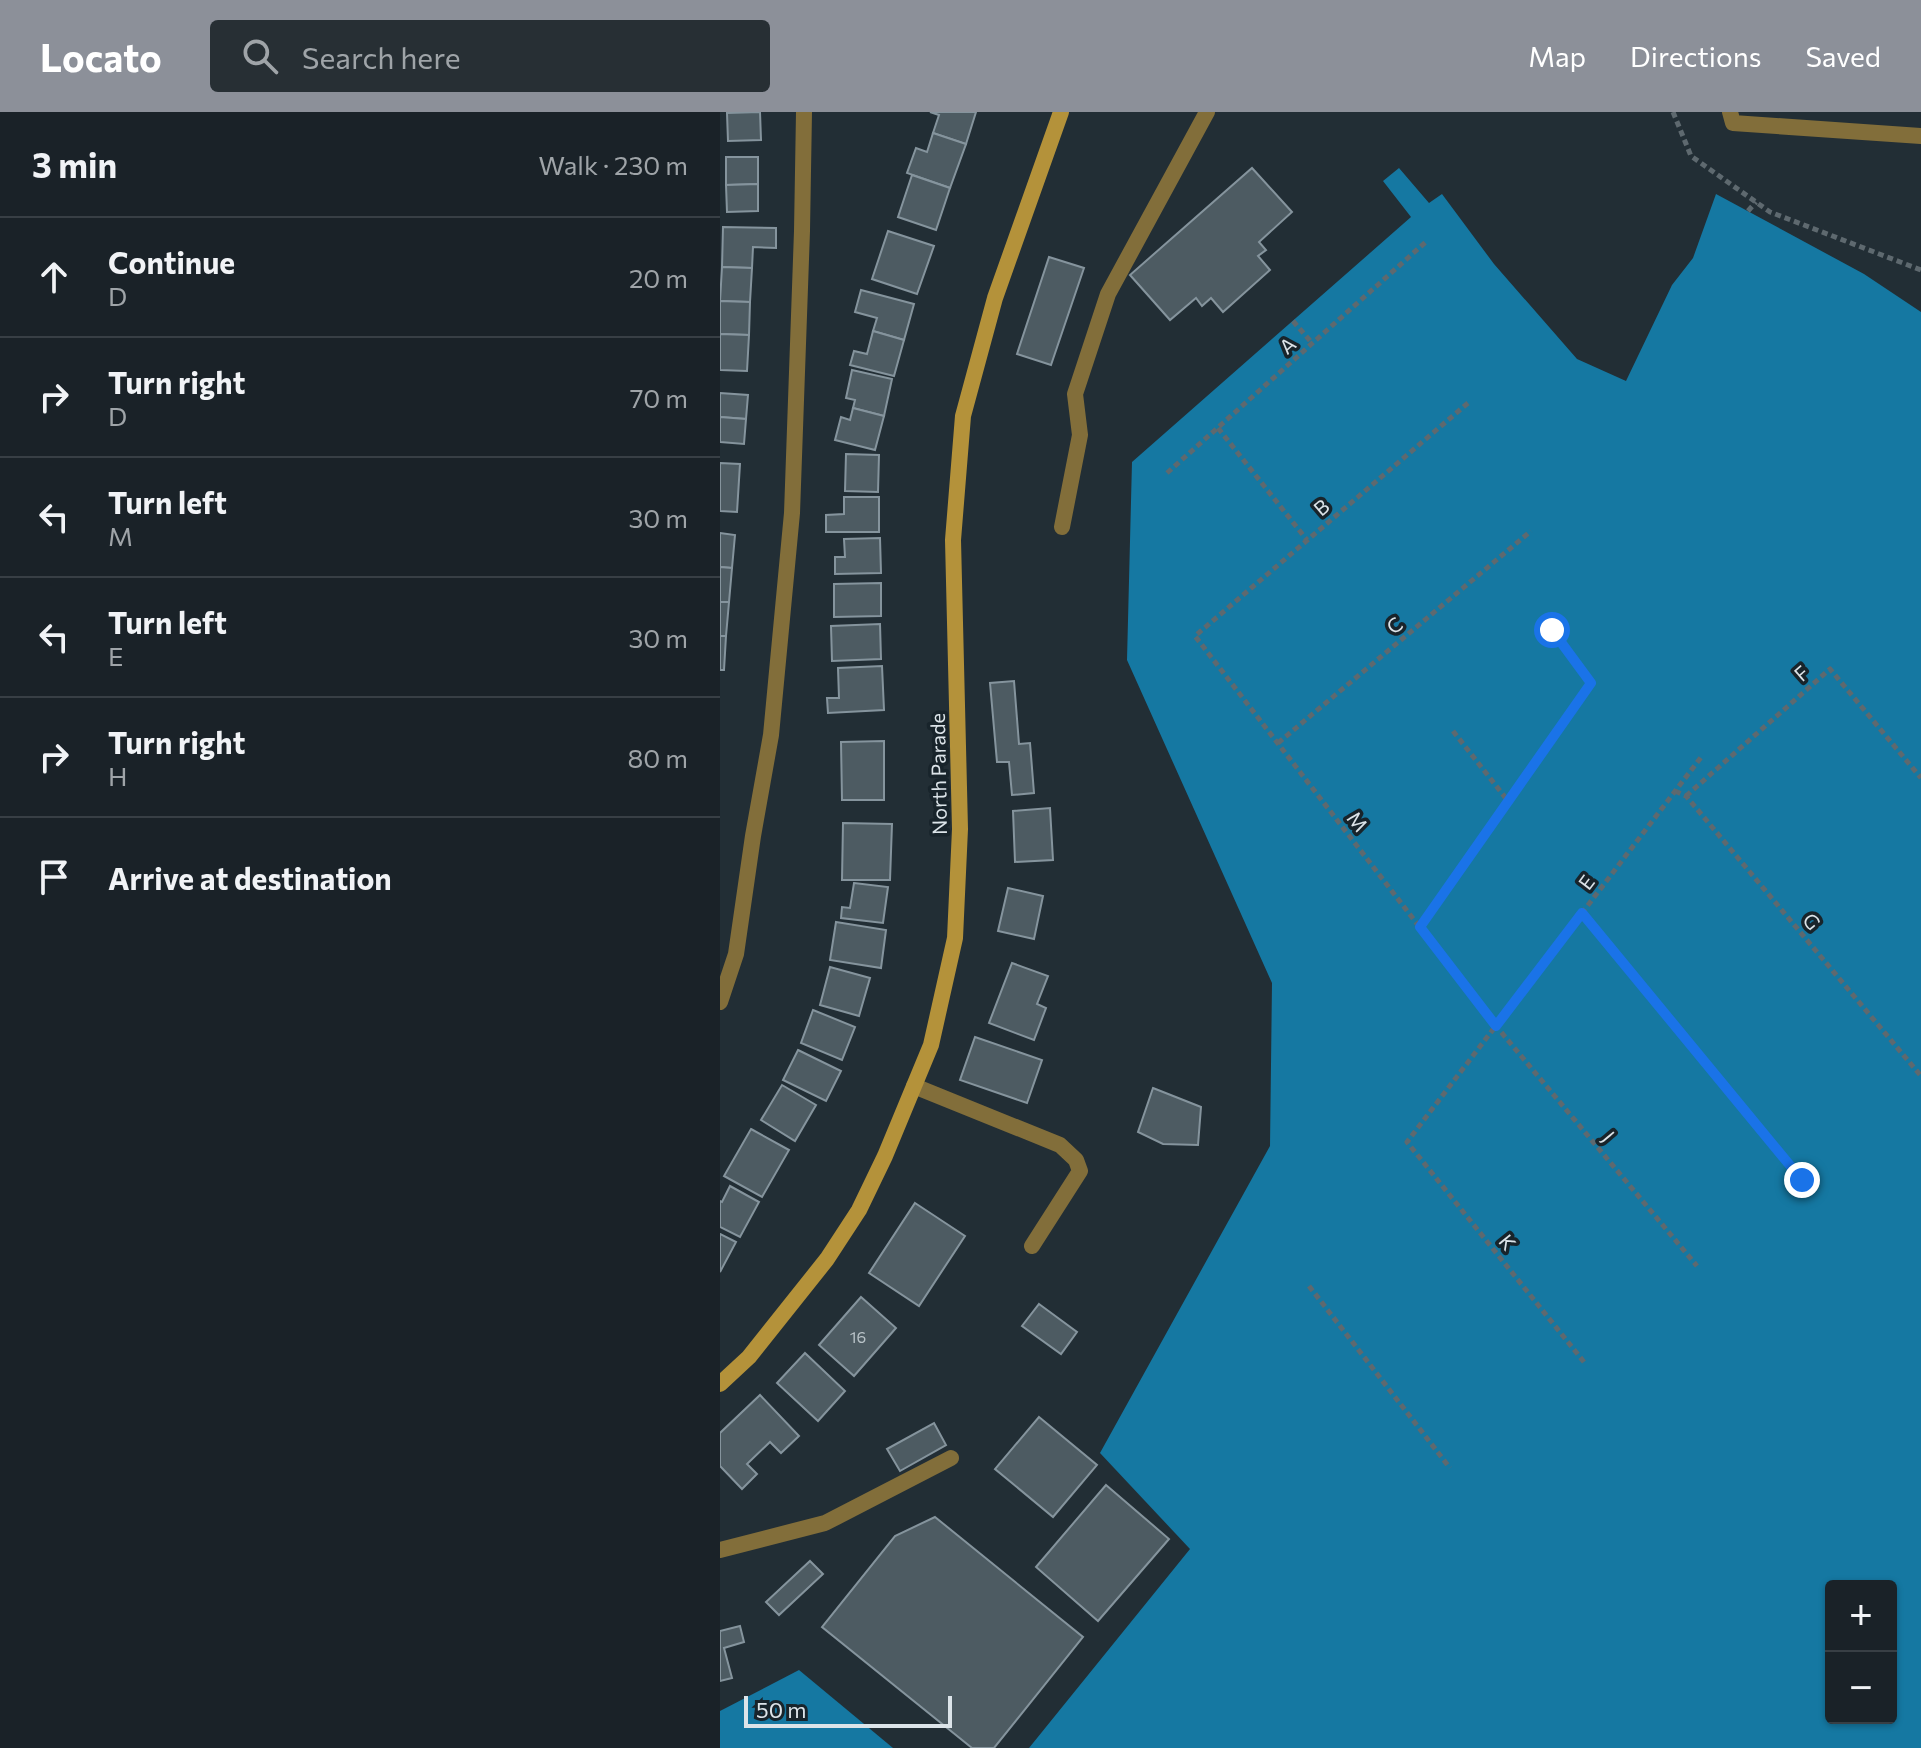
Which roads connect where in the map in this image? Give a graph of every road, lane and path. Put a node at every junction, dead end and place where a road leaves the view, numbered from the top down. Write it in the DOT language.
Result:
graph roads {
  1 [pos="804,112"];
  2 [pos="1061,112"];
  3 [pos="1207,112"];
  4 [pos="1673,112"];
  5 [pos="1730,112"];
  6 [pos="1921,136"];
  7 [pos="1756,202"];
  8 [pos="1748,211"];
  9 [pos="1428,240"];
  10 [pos="1921,270"];
  11 [pos="1293,321"];
  12 [pos="1312,343"];
  13 [pos="1468,403"];
  14 [pos="1218,428"];
  15 [pos="1167,473"];
  16 [pos="1062,527"];
  17 [pos="1531,531"];
  18 [pos="1307,541"];
  19 [pos="1552,630"];
  20 [pos="1195,636"];
  21 [pos="1453,731"];
  22 [pos="1278,743"];
  23 [pos="1702,756"];
  24 [pos="1921,778"];
  25 [pos="1675,791"];
  26 [pos="1686,796"];
  27 [pos="1508,801"];
  28 [pos="1582,913"];
  29 [pos="1420,927"];
  30 [pos="720,1002"];
  31 [pos="1496,1026"];
  32 [pos="1921,1076"];
  33 [pos="914,1086"];
  34 [pos="1407,1142"];
  35 [pos="1802,1180"];
  36 [pos="1032,1246"];
  37 [pos="1697,1266"];
  38 [pos="1309,1286"];
  39 [pos="1584,1362"];
  40 [pos="720,1384"];
  41 [pos="951,1458"];
  42 [pos="1450,1468"];
  43 [pos="720,1550"];
  1 -- 30 [label="lane"];
  2 -- 33 [label="street, North Parade"];
  3 -- 16 [label="lane"];
  4 -- 7 [label="path"];
  5 -- 6 [label="lane"];
  7 -- 8 [label="path"];
  7 -- 10 [label="path"];
  9 -- 12 [label="path, A"];
  11 -- 12 [label="path"];
  12 -- 14 [label="path, A"];
  13 -- 18 [label="path, B"];
  14 -- 15 [label="path, A"];
  14 -- 18 [label="path"];
  17 -- 22 [label="path, C"];
  18 -- 20 [label="path, B"];
  19 -- 27 [label="path"];
  20 -- 22 [label="path, M"];
  21 -- 27 [label="path"];
  22 -- 29 [label="path, M"];
  23 -- 25 [label="path, E"];
  24 -- 26 [label="path, F"];
  25 -- 26 [label="path, G"];
  25 -- 28 [label="path, E"];
  26 -- 32 [label="path, G"];
  27 -- 29 [label="path"];
  28 -- 31 [label="path, E"];
  28 -- 35 [label="path"];
  29 -- 31 [label="path, M"];
  31 -- 34 [label="path, E"];
  31 -- 37 [label="path, J"];
  33 -- 36 [label="lane"];
  33 -- 40 [label="street, North Parade"];
  34 -- 39 [label="path, K"];
  38 -- 42 [label="path"];
  41 -- 43 [label="lane"];
}
